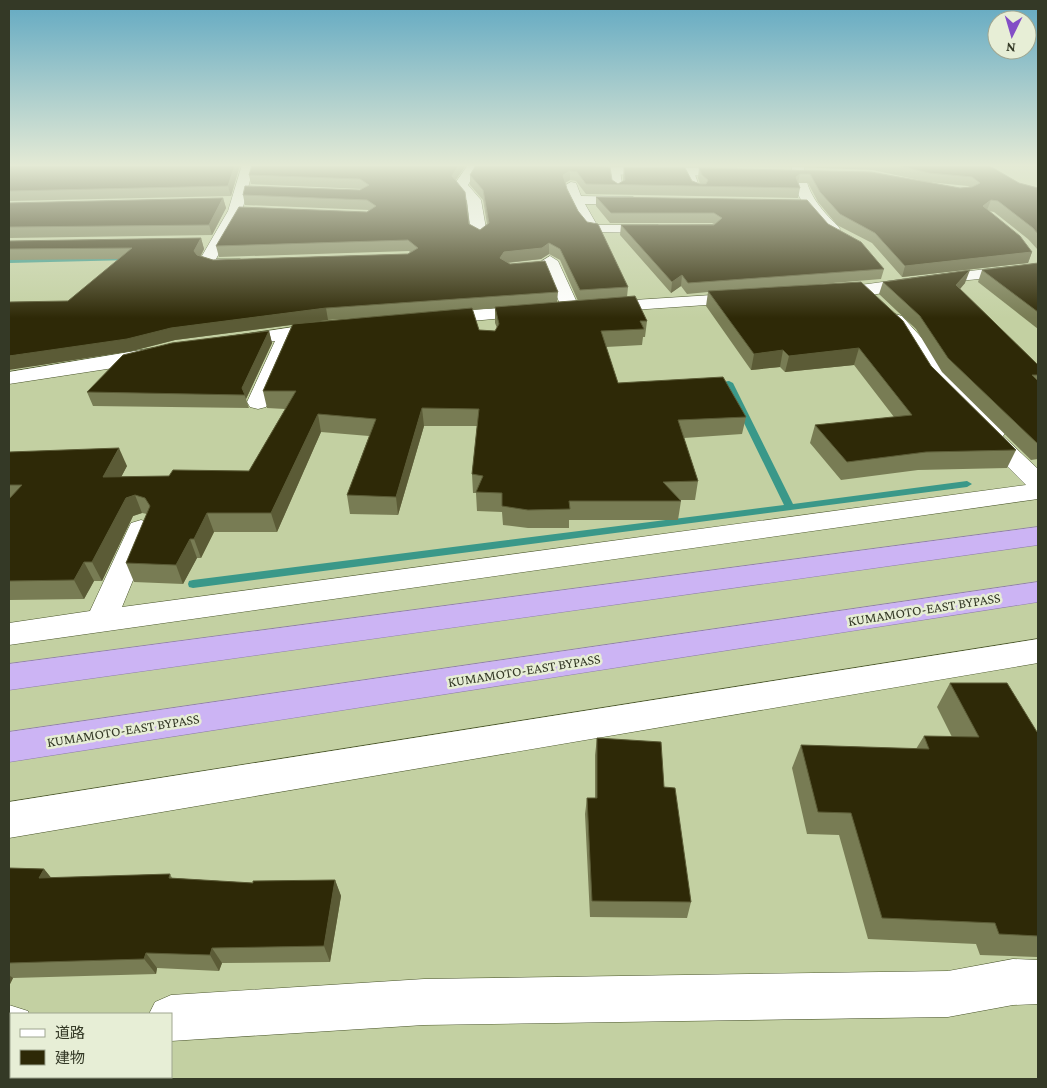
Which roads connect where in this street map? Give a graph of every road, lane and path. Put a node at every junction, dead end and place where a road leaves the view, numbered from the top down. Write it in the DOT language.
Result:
graph roads {
  1 [pos="231,216"];
  2 [pos="476,216"];
  3 [pos="585,216"];
  4 [pos="820,216"];
  5 [pos="675,229"];
  6 [pos="479,234"];
  7 [pos="848,238"];
  8 [pos="198,242"];
  9 [pos="218,242"];
  10 [pos="257,263"];
  11 [pos="545,264"];
  12 [pos="1035,267"];
  13 [pos="884,270"];
  14 [pos="896,285"];
  15 [pos="861,290"];
  16 [pos="817,291"];
  17 [pos="761,296"];
  18 [pos="571,309"];
  19 [pos="418,320"];
  20 [pos="346,326"];
  21 [pos="288,334"];
  22 [pos="216,344"];
  23 [pos="167,350"];
  24 [pos="9,378"];
  25 [pos="258,402"];
  26 [pos="1038,482"];
  27 [pos="1038,491"];
  28 [pos="143,524"];
  29 [pos="1038,536"];
  30 [pos="1038,592"];
  31 [pos="101,622"];
  32 [pos="9,634"];
  33 [pos="1038,651"];
  34 [pos="9,677"];
  35 [pos="9,748"];
  36 [pos="9,820"];
  37 [pos="1038,982"];
  38 [pos="172,1018"];
  1 -- 9 [label="street"];
  2 -- 6 [label="street"];
  3 -- 5 [label="street"];
  4 -- 7 [label="street"];
  8 -- 9 [label="street"];
  9 -- 10 [label="street"];
  11 -- 18 [label="street"];
  12 -- 14 [label="street"];
  13 -- 14 [label="street"];
  14 -- 15 [label="street"];
  15 -- 16 [label="street"];
  15 -- 26 [label="street"];
  17 -- 18 [label="street"];
  18 -- 19 [label="street"];
  20 -- 21 [label="street"];
  21 -- 22 [label="street"];
  21 -- 25 [label="street"];
  23 -- 24 [label="street"];
  27 -- 31 [label="street"];
  28 -- 31 [label="street"];
  29 -- 34 [label="highway"];
  30 -- 35 [label="highway, KUMAMOTO-EAST BYPASS"];
  31 -- 32 [label="street"];
  33 -- 36 [label="street"];
  37 -- 38 [label="street"];
}
